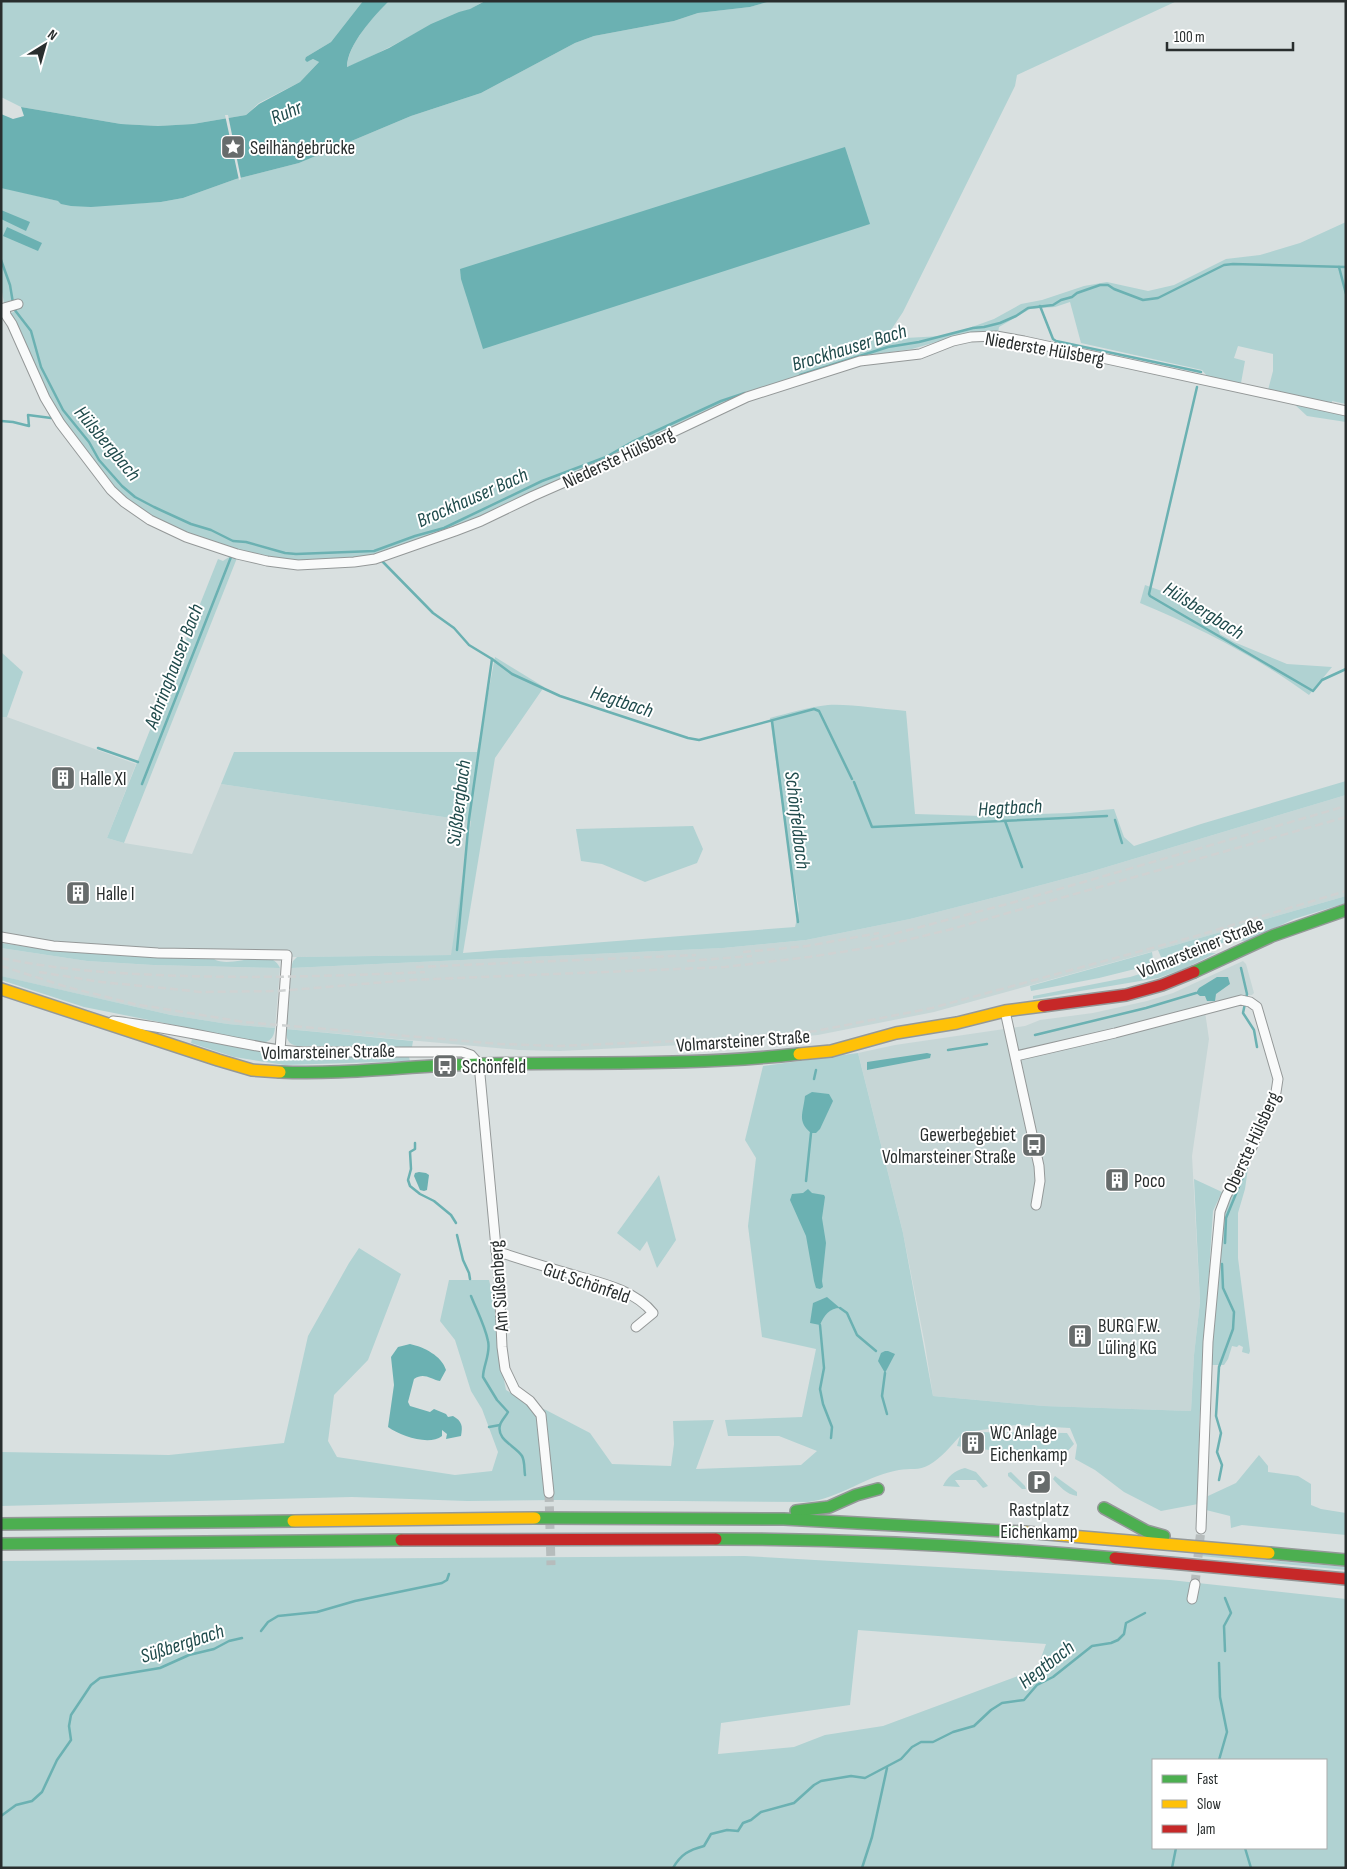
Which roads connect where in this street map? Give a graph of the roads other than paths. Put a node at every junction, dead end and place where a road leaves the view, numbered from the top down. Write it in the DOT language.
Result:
graph roads {
  1 [pos="18,304"];
  2 [pos="3,309"];
  3 [pos="1346,411"];
  4 [pos="1346,910"];
  5 [pos="1,936"];
  6 [pos="1,988"];
  7 [pos="1006,1011"];
  8 [pos="96,1019"];
  9 [pos="280,1050"];
  10 [pos="1016,1056"];
  11 [pos="479,1064"];
  12 [pos="1036,1205"];
  13 [pos="496,1251"];
  14 [pos="636,1327"];
  15 [pos="878,1489"];
  16 [pos="549,1494"];
  17 [pos="1104,1508"];
  18 [pos="739,1518"];
  19 [pos="1,1524"];
  20 [pos="1201,1529"];
  21 [pos="1,1544"];
  22 [pos="1192,1545"];
  23 [pos="1346,1560"];
  24 [pos="1346,1579"];
  25 [pos="1195,1584"];
  26 [pos="1192,1599"];
  1 -- 2 [label="street"];
  2 -- 3 [label="street, Niederste Hülsberg"];
  4 -- 7 [label="main road, Volmarsteiner Straße"];
  5 -- 9 [label="street, Volmarsteiner Straße"];
  6 -- 8 [label="main road, Volmarsteiner Straße"];
  7 -- 10 [label="street"];
  7 -- 11 [label="main road, Volmarsteiner Straße"];
  8 -- 9 [label="street, Volmarsteiner Straße"];
  8 -- 11 [label="main road, Volmarsteiner Straße"];
  9 -- 11 [label="street, Volmarsteiner Straße"];
  10 -- 12 [label="street"];
  10 -- 20 [label="street, Oberste Hülsberg"];
  11 -- 13 [label="street, Am Süßenberg"];
  13 -- 14 [label="street, Gut Schönfeld"];
  13 -- 16 [label="street, Am Süßenberg"];
  15 -- 18 [label="main road"];
  17 -- 22 [label="main road"];
  18 -- 19 [label="main road"];
  18 -- 22 [label="main road"];
  21 -- 24 [label="main road"];
  22 -- 23 [label="main road"];
  25 -- 26 [label="street"];
}
